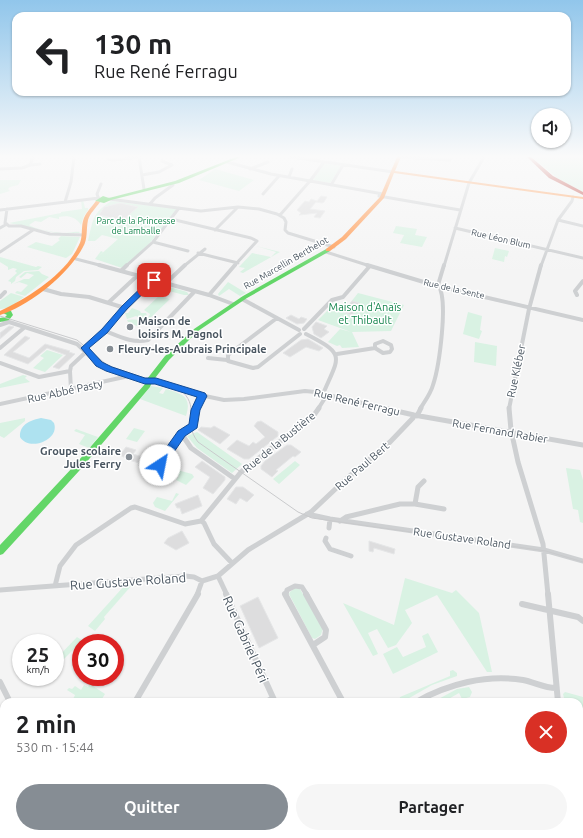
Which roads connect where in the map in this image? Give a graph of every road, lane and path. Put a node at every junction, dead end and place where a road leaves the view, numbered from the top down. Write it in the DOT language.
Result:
graph roads {
  1 [pos="66,196"];
  2 [pos="98,196"];
  3 [pos="112,196"];
  4 [pos="113,196"];
  5 [pos="160,196"];
  6 [pos="297,196"];
  7 [pos="383,196"];
  8 [pos="465,196"];
  9 [pos="566,196"];
  10 [pos="577,196"];
  11 [pos="573,197"];
  12 [pos="100,199"];
  13 [pos="65,202"];
  14 [pos="150,204"];
  15 [pos="238,207"];
  16 [pos="179,208"];
  17 [pos="6,209"];
  18 [pos="0,210"];
  19 [pos="460,210"];
  20 [pos="280,215"];
  21 [pos="171,219"];
  22 [pos="558,220"];
  23 [pos="6,223"];
  24 [pos="583,226"];
  25 [pos="0,228"];
  26 [pos="216,228"];
  27 [pos="455,228"];
  28 [pos="33,230"];
  29 [pos="86,234"];
  30 [pos="153,242"];
  31 [pos="1,245"];
  32 [pos="7,247"];
  33 [pos="205,249"];
  34 [pos="330,249"];
  35 [pos="547,249"];
  36 [pos="188,251"];
  37 [pos="0,252"];
  38 [pos="198,253"];
  39 [pos="583,257"];
  40 [pos="75,258"];
  41 [pos="238,263"];
  42 [pos="370,267"];
  43 [pos="121,271"];
  44 [pos="138,275"];
  45 [pos="154,280"];
  46 [pos="583,281"];
  47 [pos="166,283"];
  48 [pos="439,287"];
  49 [pos="41,289"];
  50 [pos="195,291"];
  51 [pos="5,292"];
  52 [pos="209,295"];
  53 [pos="577,295"];
  54 [pos="0,296"];
  55 [pos="242,299"];
  56 [pos="108,303"];
  57 [pos="233,304"];
  58 [pos="529,307"];
  59 [pos="125,308"];
  60 [pos="3,318"];
  61 [pos="277,318"];
  62 [pos="583,320"];
  63 [pos="25,327"];
  64 [pos="105,331"];
  65 [pos="305,331"];
  66 [pos="299,332"];
  67 [pos="0,348"];
  68 [pos="375,348"];
  69 [pos="86,349"];
  70 [pos="337,354"];
  71 [pos="208,358"];
  72 [pos="227,360"];
  73 [pos="0,363"];
  74 [pos="70,371"];
  75 [pos="129,376"];
  76 [pos="150,381"];
  77 [pos="71,390"];
  78 [pos="325,394"];
  79 [pos="202,396"];
  80 [pos="0,404"];
  81 [pos="416,416"];
  82 [pos="113,427"];
  83 [pos="511,433"];
  84 [pos="181,434"];
  85 [pos="583,445"];
  86 [pos="164,463"];
  87 [pos="235,479"];
  88 [pos="424,481"];
  89 [pos="415,504"];
  90 [pos="444,509"];
  91 [pos="309,513"];
  92 [pos="330,519"];
  93 [pos="201,520"];
  94 [pos="340,521"];
  95 [pos="329,528"];
  96 [pos="326,538"];
  97 [pos="544,550"];
  98 [pos="0,551"];
  99 [pos="351,556"];
  100 [pos="583,561"];
  101 [pos="232,563"];
  102 [pos="218,576"];
  103 [pos="202,581"];
  104 [pos="55,586"];
  105 [pos="0,590"];
  106 [pos="522,604"];
  107 [pos="550,611"];
  108 [pos="583,621"];
  109 [pos="313,645"];
  110 [pos="0,682"];
  111 [pos="556,688"];
  112 [pos="8,698"];
  113 [pos="137,698"];
  114 [pos="273,698"];
  115 [pos="341,698"];
  116 [pos="422,698"];
  117 [pos="557,698"];
  1 -- 13 [label="street"];
  2 -- 12 [label="street"];
  3 -- 12 [label="street"];
  4 -- 12 [label="street"];
  5 -- 14 [label="street"];
  6 -- 20 [label="street"];
  7 -- 19 [label="street"];
  7 -- 34 [label="street, Rue Marcellin Berthelot"];
  8 -- 19 [label="street, Rue Paul Bert"];
  9 -- 11 [label="street"];
  10 -- 11 [label="street"];
  11 -- 22 [label="street, Rue Kléber"];
  12 -- 13 [label="street"];
  12 -- 14 [label="street"];
  12 -- 29 [label="street"];
  13 -- 17 [label="street"];
  14 -- 16 [label="street"];
  15 -- 16 [label="street"];
  15 -- 20 [label="street"];
  15 -- 26 [label="street"];
  16 -- 21 [label="street"];
  17 -- 18 [label="street"];
  17 -- 23 [label="street"];
  19 -- 27 [label="street, Rue Paul Bert"];
  20 -- 34 [label="street, Rue de la Sente"];
  21 -- 26 [label="street"];
  21 -- 30 [label="street"];
  22 -- 24 [label="street"];
  22 -- 35 [label="street, Rue Kléber"];
  23 -- 25 [label="street"];
  23 -- 28 [label="street"];
  26 -- 41 [label="street"];
  27 -- 35 [label="street, Rue Léon Blum"];
  27 -- 48 [label="street, Rue Paul Bert"];
  28 -- 29 [label="street"];
  28 -- 32 [label="street"];
  29 -- 40 [label="street"];
  30 -- 36 [label="street"];
  30 -- 43 [label="street"];
  31 -- 32 [label="street"];
  32 -- 37 [label="street"];
  33 -- 38 [label="street"];
  34 -- 42 [label="street, Rue de la Sente"];
  34 -- 55 [label="street, Rue Marcellin Berthelot"];
  35 -- 39 [label="street, Rue Léon Blum"];
  35 -- 58 [label="street, Rue Kléber"];
  38 -- 41 [label="street"];
  38 -- 47 [label="street"];
  40 -- 43 [label="street"];
  40 -- 49 [label="street"];
  41 -- 52 [label="street"];
  42 -- 48 [label="street, Rue de la Sente"];
  42 -- 65 [label="street"];
  43 -- 44 [label="street"];
  44 -- 45 [label="street"];
  44 -- 56 [label="street"];
  45 -- 47 [label="street"];
  45 -- 59 [label="street"];
  46 -- 53 [label="street"];
  47 -- 50 [label="street"];
  48 -- 58 [label="street, Rue de la Sente"];
  48 -- 81 [label="street, Rue Paul Bert"];
  49 -- 56 [label="street"];
  49 -- 60 [label="street"];
  50 -- 52 [label="street"];
  50 -- 64 [label="street"];
  51 -- 54 [label="street"];
  52 -- 57 [label="street"];
  55 -- 57 [label="street, Rue Marcellin Berthelot"];
  55 -- 61 [label="street"];
  56 -- 59 [label="street"];
  57 -- 76 [label="street, Rue Marcellin Berthelot"];
  58 -- 62 [label="street, Rue de la Sente"];
  58 -- 83 [label="street, Rue Kléber"];
  59 -- 64 [label="street"];
  60 -- 63 [label="street"];
  61 -- 66 [label="street"];
  61 -- 72 [label="street"];
  63 -- 67 [label="street"];
  63 -- 69 [label="street"];
  64 -- 69 [label="street"];
  65 -- 66 [label="street"];
  65 -- 70 [label="street"];
  66 -- 72 [label="street"];
  68 -- 70 [label="street"];
  69 -- 74 [label="street"];
  69 -- 75 [label="street, Rue René Ferragu"];
  70 -- 78 [label="street, Rue de la Bustière"];
  71 -- 72 [label="street"];
  73 -- 74 [label="street"];
  74 -- 77 [label="street"];
  75 -- 76 [label="street, Rue René Ferragu"];
  75 -- 77 [label="street, Rue Abbé Pasty"];
  76 -- 79 [label="street, Rue René Ferragu"];
  76 -- 82 [label="street"];
  76 -- 82 [label="street"];
  77 -- 80 [label="street, Rue Abbé Pasty"];
  78 -- 79 [label="street, Rue René Ferragu"];
  78 -- 81 [label="street, Rue René Ferragu"];
  78 -- 87 [label="street, Rue de la Bustière"];
  79 -- 84 [label="street"];
  81 -- 83 [label="street, Rue Fernand Rabier"];
  81 -- 91 [label="street, Rue Paul Bert"];
  82 -- 98 [label="street"];
  83 -- 85 [label="street, Rue Fernand Rabier"];
  83 -- 97 [label="street, Rue Kléber"];
  84 -- 86 [label="street"];
  84 -- 87 [label="street"];
  87 -- 93 [label="street, Rue de la Bustière"];
  88 -- 89 [label="street"];
  89 -- 90 [label="street"];
  89 -- 94 [label="street"];
  91 -- 92 [label="street, Rue Gustave Roland"];
  91 -- 101 [label="street, Rue Gustave Roland"];
  92 -- 94 [label="street, Rue Gustave Roland"];
  92 -- 95 [label="street"];
  93 -- 101 [label="street"];
  93 -- 104 [label="street"];
  94 -- 97 [label="street, Rue Gustave Roland"];
  96 -- 99 [label="street"];
  97 -- 100 [label="street, Rue Gustave Roland"];
  97 -- 107 [label="street, Rue Kléber"];
  101 -- 102 [label="street, Rue Gustave Roland"];
  102 -- 103 [label="street, Rue Gustave Roland"];
  102 -- 114 [label="street, Rue Gabriel Péri"];
  103 -- 104 [label="street, Rue Gustave Roland"];
  103 -- 113 [label="street"];
  104 -- 105 [label="street, Rue Gustave Roland"];
  106 -- 107 [label="street"];
  107 -- 108 [label="street"];
  107 -- 111 [label="street, Rue Kléber"];
  109 -- 109 [label="street"];
  109 -- 115 [label="street"];
  110 -- 112 [label="street"];
  111 -- 116 [label="street"];
  111 -- 117 [label="street, Rue Kléber"];
}
